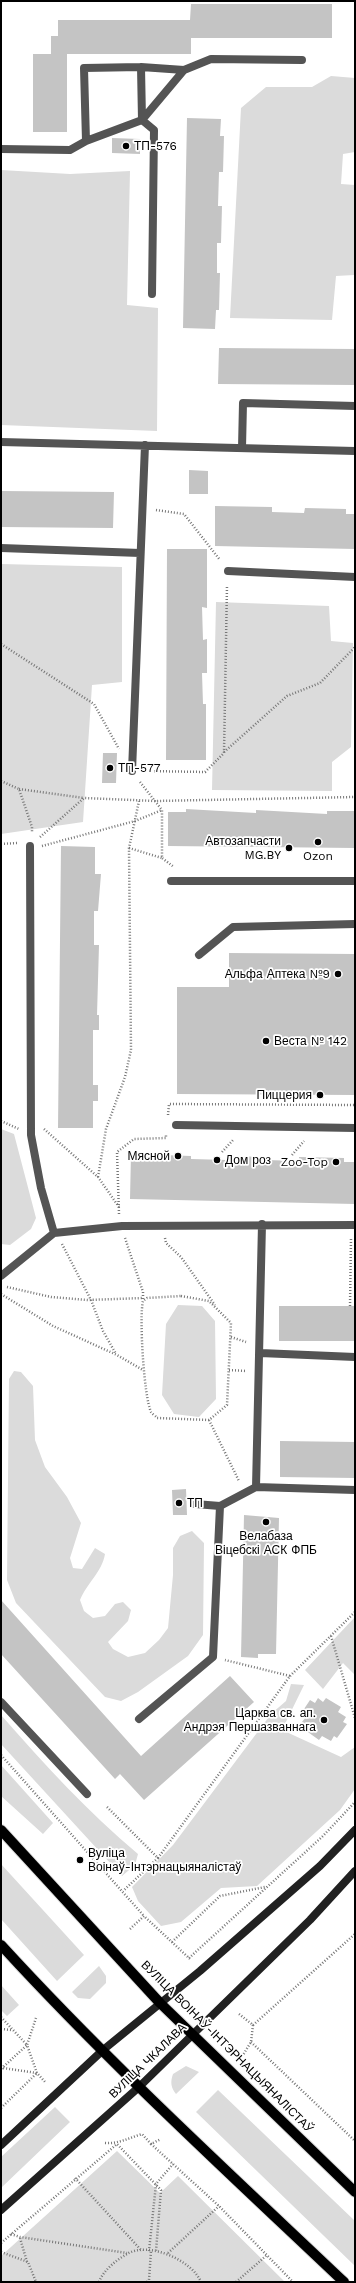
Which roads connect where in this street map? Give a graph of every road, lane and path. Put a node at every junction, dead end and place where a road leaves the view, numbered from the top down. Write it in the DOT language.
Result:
graph roads {
  1 [pos="302,60"];
  2 [pos="141,67"];
  3 [pos="184,70"];
  4 [pos="142,120"];
  5 [pos="86,141"];
  6 [pos="1,149"];
  7 [pos="152,294"];
  8 [pos="355,406"];
  9 [pos="1,442"];
  10 [pos="145,445"];
  11 [pos="242,448"];
  12 [pos="355,451"];
  13 [pos="142,508"];
  14 [pos="1,548"];
  15 [pos="140,553"];
  16 [pos="228,571"];
  17 [pos="355,577"];
  18 [pos="1,644"];
  19 [pos="355,646"];
  20 [pos="224,752"];
  21 [pos="132,771"];
  22 [pos="1,781"];
  23 [pos="19,789"];
  24 [pos="355,797"];
  25 [pos="84,798"];
  26 [pos="139,801"];
  27 [pos="155,801"];
  28 [pos="162,810"];
  29 [pos="135,821"];
  30 [pos="30,846"];
  31 [pos="130,848"];
  32 [pos="162,858"];
  33 [pos="181,867"];
  34 [pos="172,881"];
  35 [pos="355,881"];
  36 [pos="355,924"];
  37 [pos="199,954"];
  38 [pos="31,1117"];
  39 [pos="176,1125"];
  40 [pos="355,1128"];
  41 [pos="239,1135"];
  42 [pos="307,1138"];
  43 [pos="134,1139"];
  44 [pos="222,1152"];
  45 [pos="292,1155"];
  46 [pos="98,1177"];
  47 [pos="119,1207"];
  48 [pos="262,1224"];
  49 [pos="353,1225"];
  50 [pos="122,1226"];
  51 [pos="164,1231"];
  52 [pos="54,1233"];
  53 [pos="60,1242"];
  54 [pos="1,1276"];
  55 [pos="1,1287"];
  56 [pos="1,1294"];
  57 [pos="144,1299"];
  58 [pos="91,1300"];
  59 [pos="350,1306"];
  60 [pos="217,1308"];
  61 [pos="260,1353"];
  62 [pos="117,1355"];
  63 [pos="355,1357"];
  64 [pos="144,1370"];
  65 [pos="209,1420"];
  66 [pos="256,1485"];
  67 [pos="355,1490"];
  68 [pos="195,1504"];
  69 [pos="220,1506"];
  70 [pos="355,1612"];
  71 [pos="330,1635"];
  72 [pos="213,1657"];
  73 [pos="290,1676"];
  74 [pos="1,1702"];
  75 [pos="355,1718"];
  76 [pos="139,1719"];
  77 [pos="1,1755"];
  78 [pos="87,1794"];
  79 [pos="355,1802"];
  80 [pos="107,1807"];
  81 [pos="1,1830"];
  82 [pos="355,1830"];
  83 [pos="158,1858"];
  84 [pos="355,1871"];
  85 [pos="265,1887"];
  86 [pos="123,1891"];
  87 [pos="144,1916"];
  88 [pos="130,1929"];
  89 [pos="355,1934"];
  90 [pos="172,1942"];
  91 [pos="1,1945"];
  92 [pos="189,1958"];
  93 [pos="192,1962"];
  94 [pos="160,2002"];
  95 [pos="239,2014"];
  96 [pos="1,2017"];
  97 [pos="36,2018"];
  98 [pos="253,2025"];
  99 [pos="1,2029"];
  100 [pos="13,2030"];
  101 [pos="193,2035"];
  102 [pos="251,2042"];
  103 [pos="27,2045"];
  104 [pos="103,2050"];
  105 [pos="243,2055"];
  106 [pos="2,2068"];
  107 [pos="37,2073"];
  108 [pos="46,2083"];
  109 [pos="139,2087"];
  110 [pos="1,2108"];
  111 [pos="161,2139"];
  112 [pos="355,2141"];
  113 [pos="105,2143"];
  114 [pos="117,2144"];
  115 [pos="151,2144"];
  116 [pos="1,2145"];
  117 [pos="173,2164"];
  118 [pos="75,2178"];
  119 [pos="156,2184"];
  120 [pos="355,2192"];
  121 [pos="219,2206"];
  122 [pos="1,2210"];
  123 [pos="11,2234"];
  124 [pos="20,2238"];
  125 [pos="1,2243"];
  126 [pos="142,2251"];
  127 [pos="150,2251"];
  128 [pos="156,2251"];
  129 [pos="1,2252"];
  130 [pos="127,2253"];
  131 [pos="168,2254"];
  132 [pos="267,2255"];
  133 [pos="28,2262"];
  134 [pos="149,2281"];
  135 [pos="36,2282"];
  136 [pos="99,2282"];
  137 [pos="201,2282"];
  138 [pos="236,2282"];
  139 [pos="293,2282"];
  140 [pos="344,2282"];
  1 -- 3 [label="lane"];
  2 -- 3 [label="lane"];
  2 -- 4 [label="lane"];
  2 -- 5 [label="lane"];
  3 -- 4 [label="lane"];
  4 -- 5 [label="lane"];
  4 -- 7 [label="lane"];
  5 -- 6 [label="lane"];
  8 -- 11 [label="lane"];
  9 -- 10 [label="lane"];
  10 -- 11 [label="lane"];
  10 -- 13 [label="lane"];
  11 -- 12 [label="lane"];
  13 -- 15 [label="lane"];
  13 -- 16 [label="path"];
  14 -- 15 [label="lane"];
  15 -- 21 [label="lane"];
  16 -- 17 [label="lane"];
  16 -- 20 [label="path"];
  18 -- 21 [label="path"];
  19 -- 20 [label="path"];
  20 -- 21 [label="path"];
  21 -- 27 [label="path"];
  22 -- 23 [label="path"];
  23 -- 25 [label="path"];
  23 -- 30 [label="path"];
  24 -- 27 [label="path"];
  25 -- 26 [label="path"];
  25 -- 30 [label="path"];
  26 -- 27 [label="path"];
  26 -- 29 [label="path"];
  27 -- 28 [label="path"];
  28 -- 29 [label="path"];
  28 -- 32 [label="path"];
  29 -- 30 [label="path"];
  29 -- 31 [label="path"];
  30 -- 38 [label="lane"];
  31 -- 32 [label="path"];
  31 -- 46 [label="path"];
  32 -- 33 [label="path"];
  34 -- 35 [label="lane"];
  36 -- 37 [label="lane"];
  38 -- 46 [label="path"];
  38 -- 52 [label="lane"];
  39 -- 40 [label="lane"];
  41 -- 44 [label="path"];
  42 -- 45 [label="path"];
  43 -- 47 [label="path"];
  46 -- 47 [label="path"];
  47 -- 50 [label="path"];
  48 -- 49 [label="lane"];
  48 -- 50 [label="lane"];
  48 -- 61 [label="lane"];
  49 -- 59 [label="path"];
  50 -- 52 [label="lane"];
  50 -- 57 [label="path"];
  51 -- 60 [label="path"];
  52 -- 54 [label="lane"];
  53 -- 58 [label="path"];
  55 -- 58 [label="path"];
  56 -- 62 [label="path"];
  57 -- 58 [label="path"];
  57 -- 60 [label="path"];
  57 -- 64 [label="path"];
  58 -- 62 [label="path"];
  60 -- 65 [label="path"];
  61 -- 63 [label="lane"];
  61 -- 66 [label="lane"];
  62 -- 64 [label="path"];
  64 -- 65 [label="path"];
  65 -- 66 [label="path"];
  66 -- 67 [label="lane"];
  66 -- 69 [label="lane"];
  68 -- 69 [label="lane"];
  69 -- 72 [label="lane"];
  70 -- 71 [label="path"];
  71 -- 73 [label="path"];
  71 -- 75 [label="path"];
  72 -- 73 [label="path"];
  72 -- 76 [label="lane"];
  73 -- 83 [label="path"];
  74 -- 78 [label="lane"];
  77 -- 86 [label="path"];
  79 -- 85 [label="path"];
  80 -- 83 [label="path"];
  81 -- 94 [label="main road, ВУЛІЦА ВОІНАЎ-ІНТЭРНАЦЫЯНАЛІСТАЎ"];
  82 -- 94 [label="main road"];
  83 -- 86 [label="path"];
  84 -- 101 [label="main road, ВУЛІЦА ЧКАЛАВА"];
  85 -- 90 [label="path"];
  85 -- 92 [label="path"];
  86 -- 87 [label="path"];
  87 -- 88 [label="path"];
  87 -- 90 [label="path"];
  89 -- 98 [label="path"];
  90 -- 92 [label="path"];
  91 -- 104 [label="main road"];
  92 -- 93 [label="path"];
  94 -- 101 [label="main road, ВУЛІЦА ВОІНАЎ-ІНТЭРНАЦЫЯНАЛІСТАЎ"];
  94 -- 104 [label="main road"];
  95 -- 98 [label="path"];
  96 -- 100 [label="path"];
  97 -- 103 [label="path"];
  98 -- 102 [label="path"];
  99 -- 100 [label="path"];
  100 -- 103 [label="path"];
  101 -- 109 [label="main road, ВУЛІЦА ЧКАЛАВА"];
  101 -- 120 [label="main road, ВУЛІЦА ВОІНАЎ-ІНТЭРНАЦЫЯНАЛІСТАЎ"];
  102 -- 105 [label="path"];
  102 -- 112 [label="path"];
  103 -- 106 [label="path"];
  103 -- 107 [label="path"];
  104 -- 109 [label="main road"];
  104 -- 116 [label="main road"];
  106 -- 107 [label="path"];
  107 -- 108 [label="path"];
  107 -- 110 [label="path"];
  109 -- 122 [label="main road, ВУЛІЦА ЧКАЛАВА"];
  109 -- 140 [label="main road"];
  111 -- 115 [label="path"];
  113 -- 114 [label="path"];
  114 -- 115 [label="path"];
  114 -- 118 [label="path"];
  114 -- 119 [label="path"];
  115 -- 117 [label="path"];
  117 -- 119 [label="path"];
  117 -- 121 [label="path"];
  118 -- 123 [label="path"];
  118 -- 126 [label="path"];
  119 -- 127 [label="path"];
  119 -- 128 [label="path"];
  121 -- 131 [label="path"];
  121 -- 132 [label="path"];
  123 -- 124 [label="path"];
  123 -- 125 [label="path"];
  124 -- 130 [label="path"];
  124 -- 133 [label="path"];
  126 -- 127 [label="path"];
  126 -- 130 [label="path"];
  127 -- 128 [label="path"];
  127 -- 134 [label="path"];
  128 -- 131 [label="path"];
  129 -- 133 [label="path"];
  130 -- 136 [label="path"];
  131 -- 137 [label="path"];
  132 -- 138 [label="path"];
  132 -- 139 [label="path"];
  133 -- 135 [label="path"];
}
